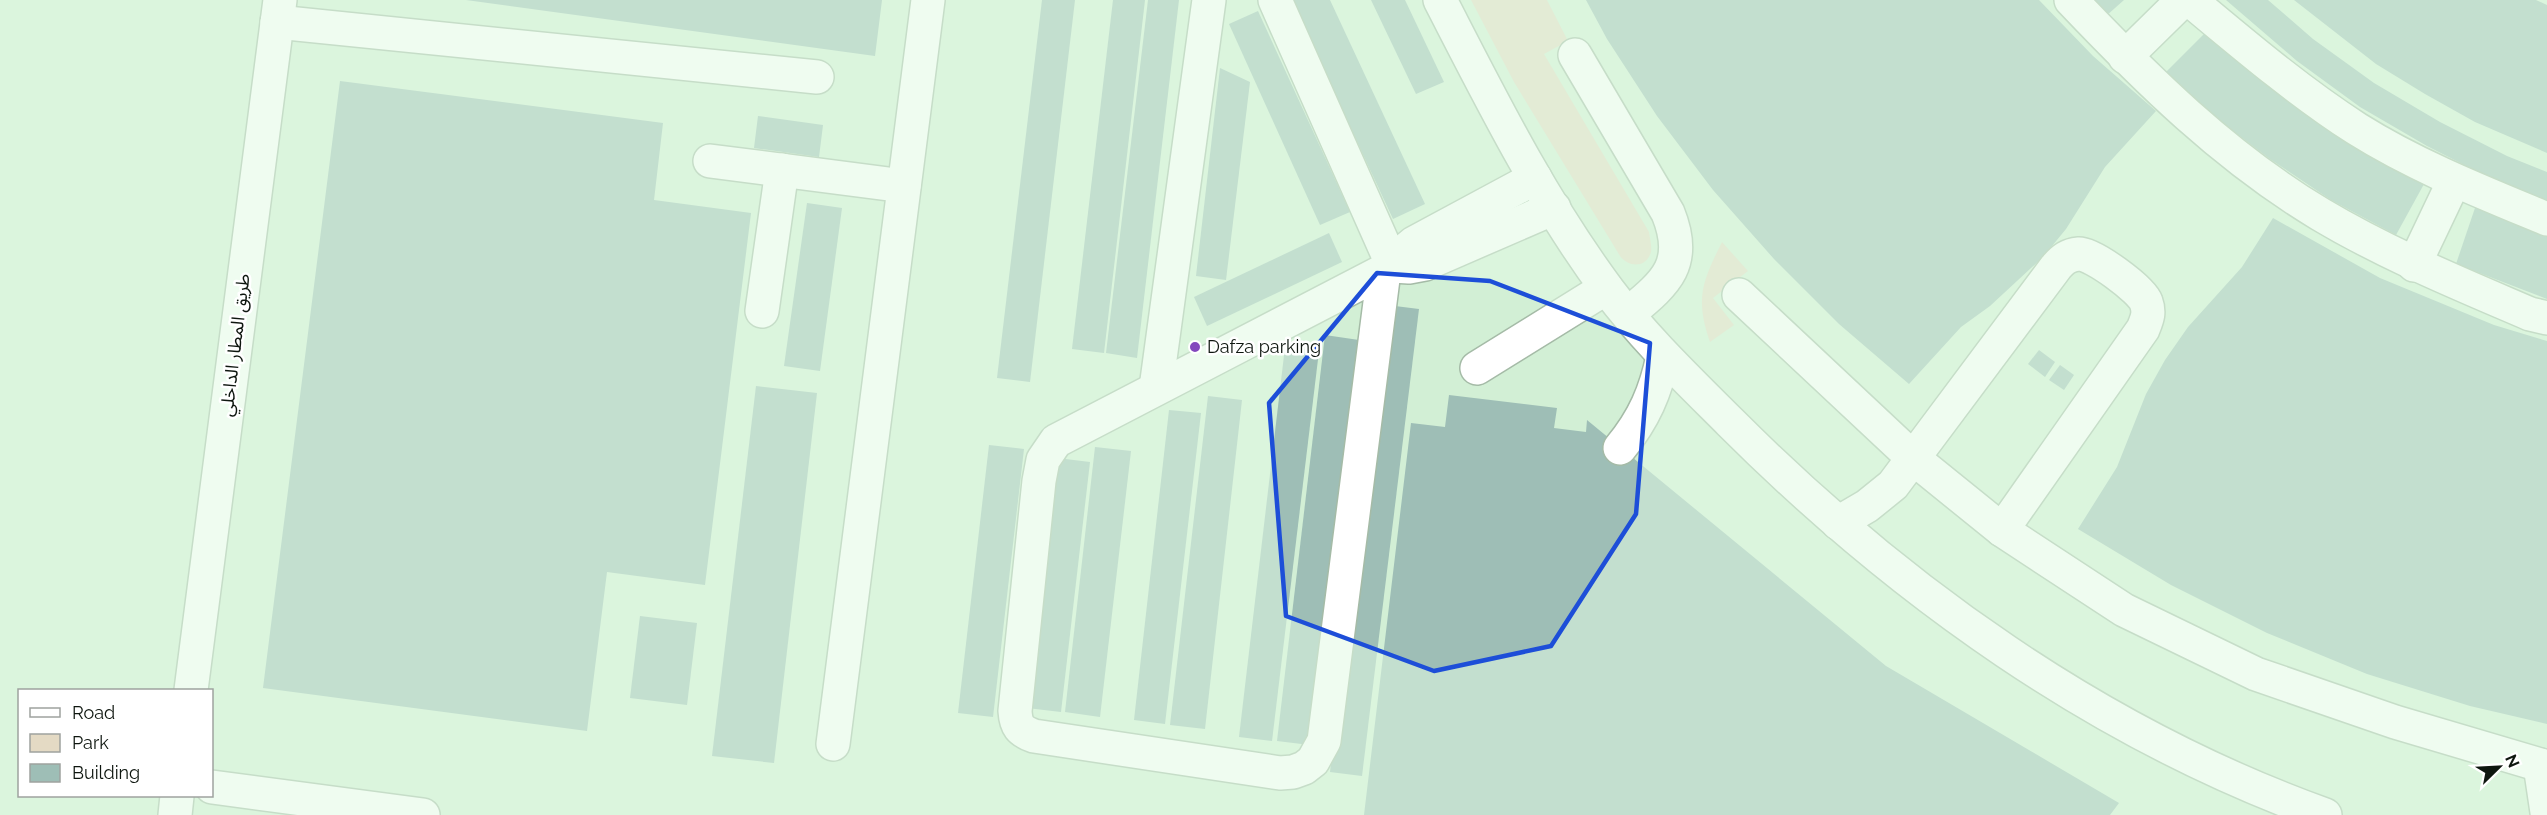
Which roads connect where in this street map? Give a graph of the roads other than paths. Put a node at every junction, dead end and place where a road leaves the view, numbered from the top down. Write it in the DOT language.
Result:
graph roads {
  1 [pos="928,0"];
  2 [pos="1209,0"];
  3 [pos="1275,0"];
  4 [pos="1440,0"];
  5 [pos="2071,0"];
  6 [pos="2183,0"];
  7 [pos="2190,0"];
  8 [pos="279,11"];
  9 [pos="1575,55"];
  10 [pos="2125,57"];
  11 [pos="817,77"];
  12 [pos="710,160"];
  13 [pos="782,170"];
  14 [pos="1535,178"];
  15 [pos="2454,181"];
  16 [pos="904,186"];
  17 [pos="1554,208"];
  18 [pos="2547,219"];
  19 [pos="2414,265"];
  20 [pos="1388,269"];
  21 [pos="1606,288"];
  22 [pos="1739,295"];
  23 [pos="762,311"];
  24 [pos="1628,315"];
  25 [pos="2547,318"];
  26 [pos="1663,356"];
  27 [pos="1477,369"];
  28 [pos="1156,388"];
  29 [pos="1620,448"];
  30 [pos="1913,458"];
  31 [pos="1838,523"];
  32 [pos="2002,530"];
  33 [pos="191,689"];
  34 [pos="833,744"];
  35 [pos="2544,766"];
  36 [pos="213,788"];
  37 [pos="177,797"];
  38 [pos="361,811"];
  39 [pos="2547,812"];
  40 [pos="175,815"];
  41 [pos="423,815"];
  42 [pos="2325,815"];
  1 -- 16 [label="street"];
  2 -- 28 [label="street"];
  3 -- 20 [label="street"];
  4 -- 14 [label="street"];
  5 -- 10 [label="street"];
  6 -- 10 [label="street"];
  7 -- 15 [label="street"];
  8 -- 11 [label="street"];
  8 -- 33 [label="street, طريق المطار الداخلي"];
  9 -- 24 [label="street"];
  10 -- 19 [label="street"];
  12 -- 13 [label="street"];
  13 -- 16 [label="street"];
  13 -- 23 [label="street"];
  14 -- 17 [label="street"];
  14 -- 20 [label="street"];
  15 -- 18 [label="street"];
  15 -- 19 [label="street"];
  16 -- 34 [label="street"];
  17 -- 20 [label="street"];
  17 -- 21 [label="street"];
  19 -- 25 [label="street"];
  20 -- 28 [label="street"];
  20 -- 28 [label="street"];
  21 -- 24 [label="street"];
  21 -- 27 [label="street"];
  22 -- 30 [label="street"];
  24 -- 26 [label="street"];
  26 -- 29 [label="street"];
  26 -- 31 [label="street"];
  30 -- 31 [label="street"];
  30 -- 32 [label="street"];
  30 -- 32 [label="street"];
  31 -- 42 [label="street"];
  32 -- 35 [label="street"];
  35 -- 39 [label="street"];
  36 -- 38 [label="street"];
  37 -- 40 [label="street"];
  38 -- 41 [label="street"];
}
